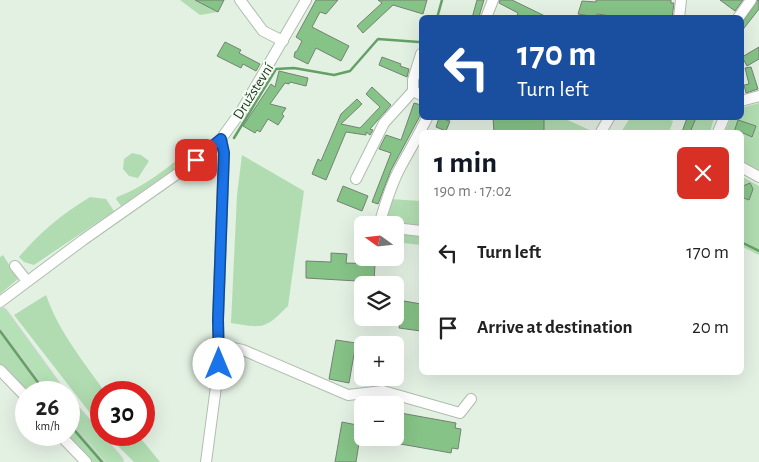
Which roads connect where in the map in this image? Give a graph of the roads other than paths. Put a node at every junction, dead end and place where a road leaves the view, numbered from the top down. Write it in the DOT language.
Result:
graph roads {
  1 [pos="240,0"];
  2 [pos="306,0"];
  3 [pos="493,0"];
  4 [pos="681,0"];
  5 [pos="751,0"];
  6 [pos="487,15"];
  7 [pos="679,15"];
  8 [pos="740,15"];
  9 [pos="283,41"];
  10 [pos="419,61"];
  11 [pos="417,93"];
  12 [pos="759,96"];
  13 [pos="744,100"];
  14 [pos="419,134"];
  15 [pos="221,139"];
  16 [pos="744,169"];
  17 [pos="759,177"];
  18 [pos="356,179"];
  19 [pos="382,216"];
  20 [pos="404,229"];
  21 [pos="419,231"];
  22 [pos="16,266"];
  23 [pos="27,281"];
  24 [pos="1,308"];
  25 [pos="219,345"];
  26 [pos="0,370"];
  27 [pos="50,381"];
  28 [pos="15,386"];
  29 [pos="472,399"];
  30 [pos="80,420"];
  31 [pos="71,446"];
  32 [pos="86,462"];
  33 [pos="116,462"];
  34 [pos="206,462"];
  1 -- 9 [label="street"];
  2 -- 9 [label="street, Družstevní"];
  3 -- 6 [label="street"];
  4 -- 7 [label="street"];
  5 -- 8 [label="street"];
  9 -- 15 [label="street, Družstevní"];
  10 -- 11 [label="street"];
  11 -- 18 [label="street"];
  12 -- 13 [label="street"];
  14 -- 19 [label="street"];
  15 -- 23 [label="street, Družstevní"];
  15 -- 25 [label="street"];
  16 -- 17 [label="street"];
  20 -- 21 [label="street"];
  22 -- 23 [label="street"];
  23 -- 24 [label="street, Družstevní"];
  24 -- 27 [label="main road"];
  25 -- 29 [label="street"];
  25 -- 34 [label="street"];
  26 -- 28 [label="street"];
  30 -- 33 [label="main road"];
  31 -- 32 [label="street"];
}
